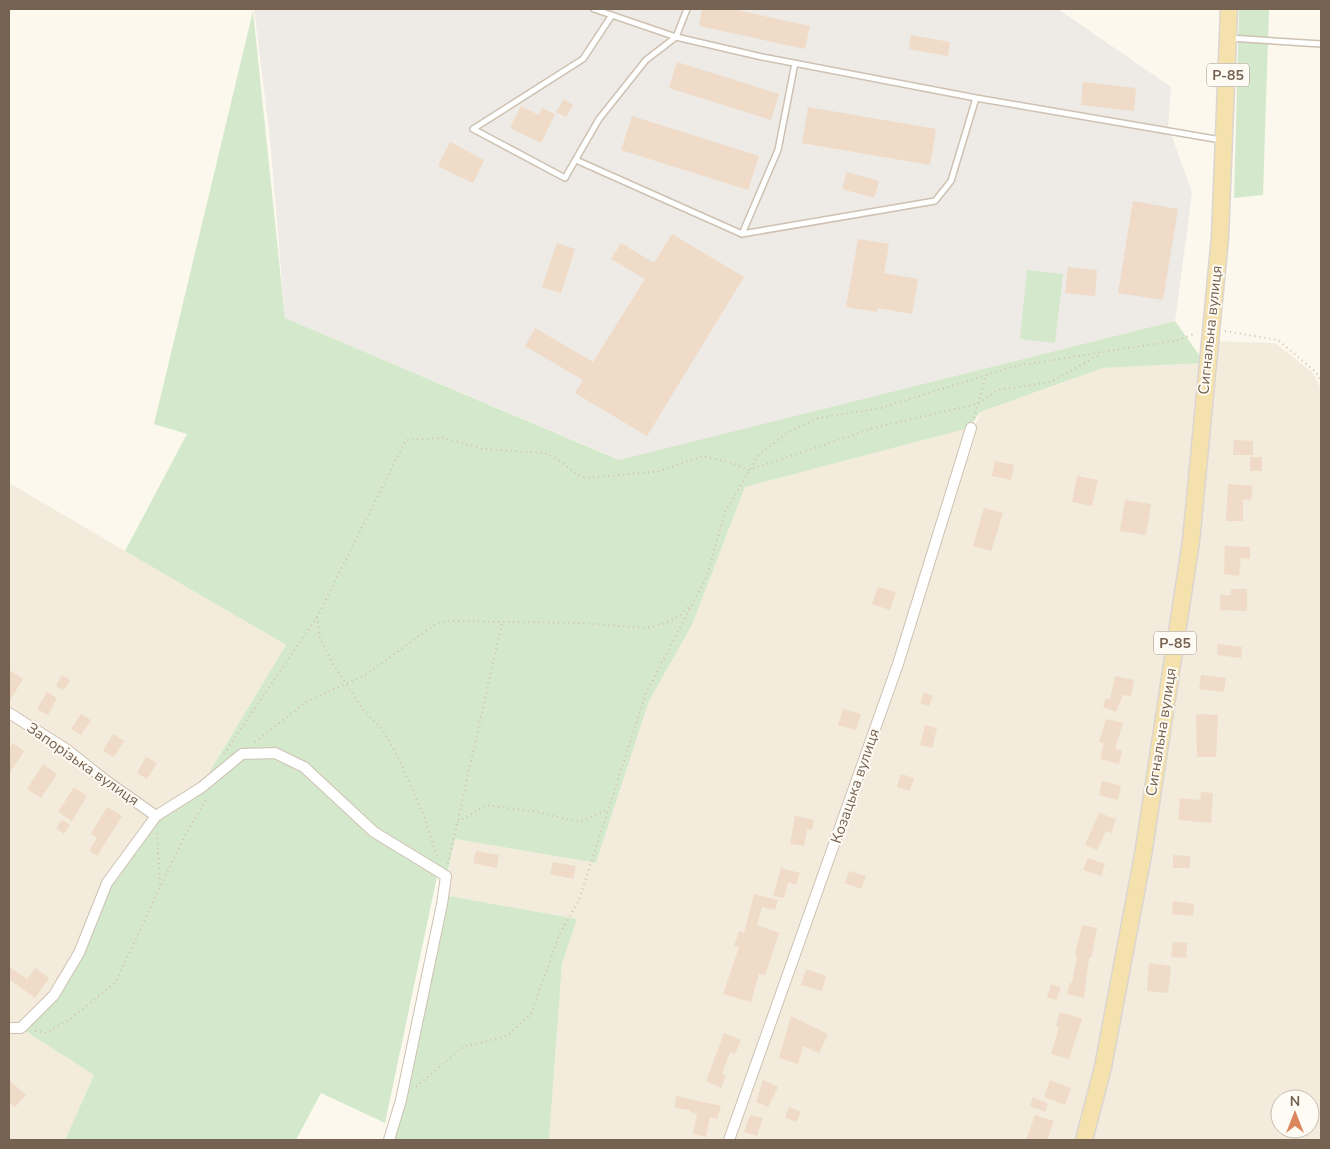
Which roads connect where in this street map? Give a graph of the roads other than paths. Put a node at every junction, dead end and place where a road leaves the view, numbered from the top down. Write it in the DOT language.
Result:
graph roads {
  1 [pos="594,9"];
  2 [pos="688,9"];
  3 [pos="1229,9"];
  4 [pos="612,15"];
  5 [pos="676,37"];
  6 [pos="1229,38"];
  7 [pos="1321,44"];
  8 [pos="795,63"];
  9 [pos="976,98"];
  10 [pos="1224,140"];
  11 [pos="576,160"];
  12 [pos="742,234"];
  13 [pos="971,428"];
  14 [pos="9,713"];
  15 [pos="156,816"];
  16 [pos="13,1028"];
  17 [pos="389,1140"];
  18 [pos="729,1140"];
  19 [pos="1084,1140"];
  1 -- 4 [label="lane"];
  2 -- 5 [label="lane"];
  3 -- 6 [label="main road, Р-85"];
  4 -- 5 [label="lane"];
  4 -- 11 [label="lane"];
  5 -- 8 [label="lane"];
  5 -- 11 [label="lane"];
  6 -- 7 [label="lane"];
  6 -- 10 [label="main road, Р-85"];
  8 -- 9 [label="lane"];
  8 -- 12 [label="lane"];
  9 -- 10 [label="lane"];
  9 -- 12 [label="lane"];
  10 -- 19 [label="main road, Сигнальна вулиця / Р-85"];
  11 -- 12 [label="lane"];
  13 -- 18 [label="street, Козацька вулиця"];
  14 -- 15 [label="street, Запорізька вулиця"];
  15 -- 16 [label="street"];
  15 -- 17 [label="street"];
}
